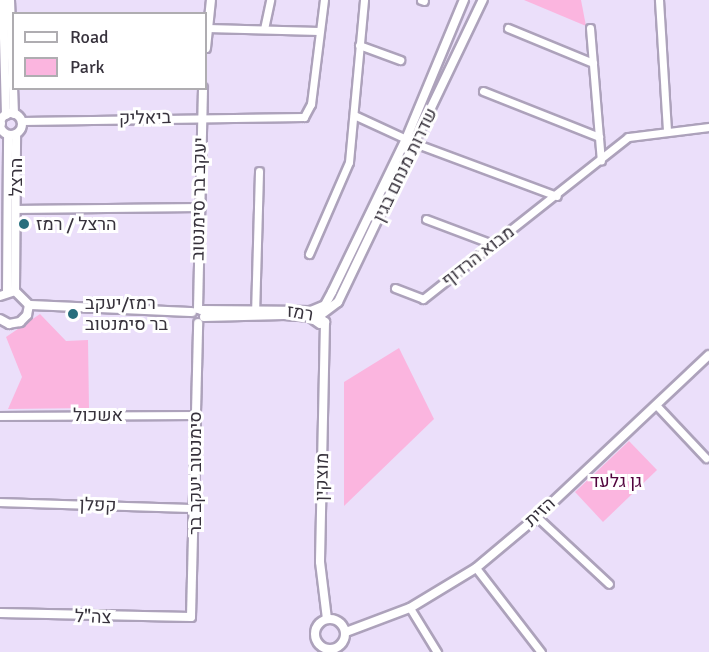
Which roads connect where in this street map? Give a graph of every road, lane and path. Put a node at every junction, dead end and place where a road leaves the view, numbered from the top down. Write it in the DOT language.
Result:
graph roads {
  1 [pos="3,0"];
  2 [pos="10,0"];
  3 [pos="211,0"];
  4 [pos="270,0"];
  5 [pos="324,0"];
  6 [pos="364,0"];
  7 [pos="464,0"];
  8 [pos="483,0"];
  9 [pos="659,0"];
  10 [pos="207,28"];
  11 [pos="507,28"];
  12 [pos="590,28"];
  13 [pos="264,29"];
  14 [pos="319,31"];
  15 [pos="359,45"];
  16 [pos="400,60"];
  17 [pos="593,63"];
  18 [pos="203,90"];
  19 [pos="483,91"];
  20 [pos="354,115"];
  21 [pos="202,117"];
  22 [pos="5,119"];
  23 [pos="22,121"];
  24 [pos="709,127"];
  25 [pos="667,132"];
  26 [pos="12,135"];
  27 [pos="599,137"];
  28 [pos="406,139"];
  29 [pos="417,144"];
  30 [pos="601,161"];
  31 [pos="259,171"];
  32 [pos="557,195"];
  33 [pos="197,207"];
  34 [pos="16,209"];
  35 [pos="3,215"];
  36 [pos="426,219"];
  37 [pos="492,244"];
  38 [pos="309,254"];
  39 [pos="395,288"];
  40 [pos="7,293"];
  41 [pos="29,305"];
  42 [pos="255,312"];
  43 [pos="199,314"];
  44 [pos="316,315"];
  45 [pos="0,319"];
  46 [pos="326,335"];
  47 [pos="709,355"];
  48 [pos="656,405"];
  49 [pos="195,415"];
  50 [pos="0,416"];
  51 [pos="706,458"];
  52 [pos="0,502"];
  53 [pos="195,508"];
  54 [pos="537,516"];
  55 [pos="476,568"];
  56 [pos="609,584"];
  57 [pos="410,608"];
  58 [pos="0,613"];
  59 [pos="327,619"];
  60 [pos="186,620"];
  61 [pos="346,632"];
  62 [pos="336,650"];
  63 [pos="437,652"];
  64 [pos="541,652"];
  1 -- 22 [label="street"];
  2 -- 22 [label="street"];
  3 -- 10 [label="street"];
  4 -- 13 [label="street"];
  5 -- 14 [label="street"];
  6 -- 15 [label="street"];
  7 -- 28 [label="street, שדרות מנחם בגין"];
  8 -- 29 [label="street, שדרות מנחם בגין"];
  9 -- 25 [label="street"];
  10 -- 13 [label="street"];
  11 -- 17 [label="street"];
  12 -- 17 [label="street"];
  13 -- 14 [label="street"];
  14 -- 21 [label="street, ביאליק"];
  15 -- 16 [label="street"];
  15 -- 20 [label="street"];
  17 -- 27 [label="street"];
  18 -- 21 [label="street, יעקב בר סימנטוב"];
  19 -- 27 [label="street"];
  20 -- 28 [label="street"];
  20 -- 38 [label="street"];
  21 -- 23 [label="street, ביאליק"];
  21 -- 33 [label="street, יעקב בר סימנטוב"];
  22 -- 23 [label="street"];
  22 -- 26 [label="street"];
  23 -- 26 [label="street"];
  24 -- 25 [label="street, מבוא הרדוף"];
  25 -- 30 [label="street, מבוא הרדוף"];
  26 -- 34 [label="street, הרצל"];
  26 -- 35 [label="street, הרצל"];
  27 -- 30 [label="street"];
  28 -- 29 [label="street"];
  28 -- 44 [label="street, שדרות מנחם בגין"];
  29 -- 32 [label="street"];
  29 -- 44 [label="street, שדרות מנחם בגין"];
  30 -- 32 [label="street, מבוא הרדוף"];
  31 -- 42 [label="street"];
  32 -- 37 [label="street, מבוא הרדוף"];
  33 -- 34 [label="street"];
  33 -- 43 [label="street, יעקב בר סימנטוב"];
  34 -- 40 [label="street, הרצל"];
  35 -- 40 [label="street, הרצל"];
  36 -- 37 [label="street"];
  37 -- 39 [label="street, מבוא הרדוף"];
  40 -- 41 [label="street"];
  41 -- 43 [label="street, רמז"];
  41 -- 45 [label="street"];
  42 -- 43 [label="street, רמז"];
  42 -- 44 [label="street, רמז"];
  43 -- 49 [label="street, סימנטוב יעקב בר"];
  44 -- 46 [label="street, רמז"];
  46 -- 59 [label="street, מוצקין"];
  47 -- 48 [label="street, הזית"];
  48 -- 51 [label="street"];
  48 -- 54 [label="street, הזית"];
  49 -- 50 [label="street, אשכול"];
  49 -- 53 [label="street, סימנטוב יעקב בר"];
  52 -- 53 [label="street, קפלן"];
  53 -- 60 [label="street, סימנטוב יעקב בר"];
  54 -- 55 [label="street, הזית"];
  54 -- 56 [label="street"];
  55 -- 57 [label="street, הזית"];
  55 -- 64 [label="street"];
  57 -- 61 [label="street, הזית"];
  57 -- 63 [label="street"];
  58 -- 60 [label="street, צה\"ל"];
  59 -- 61 [label="street"];
  59 -- 62 [label="street"];
  61 -- 62 [label="street"];
}
